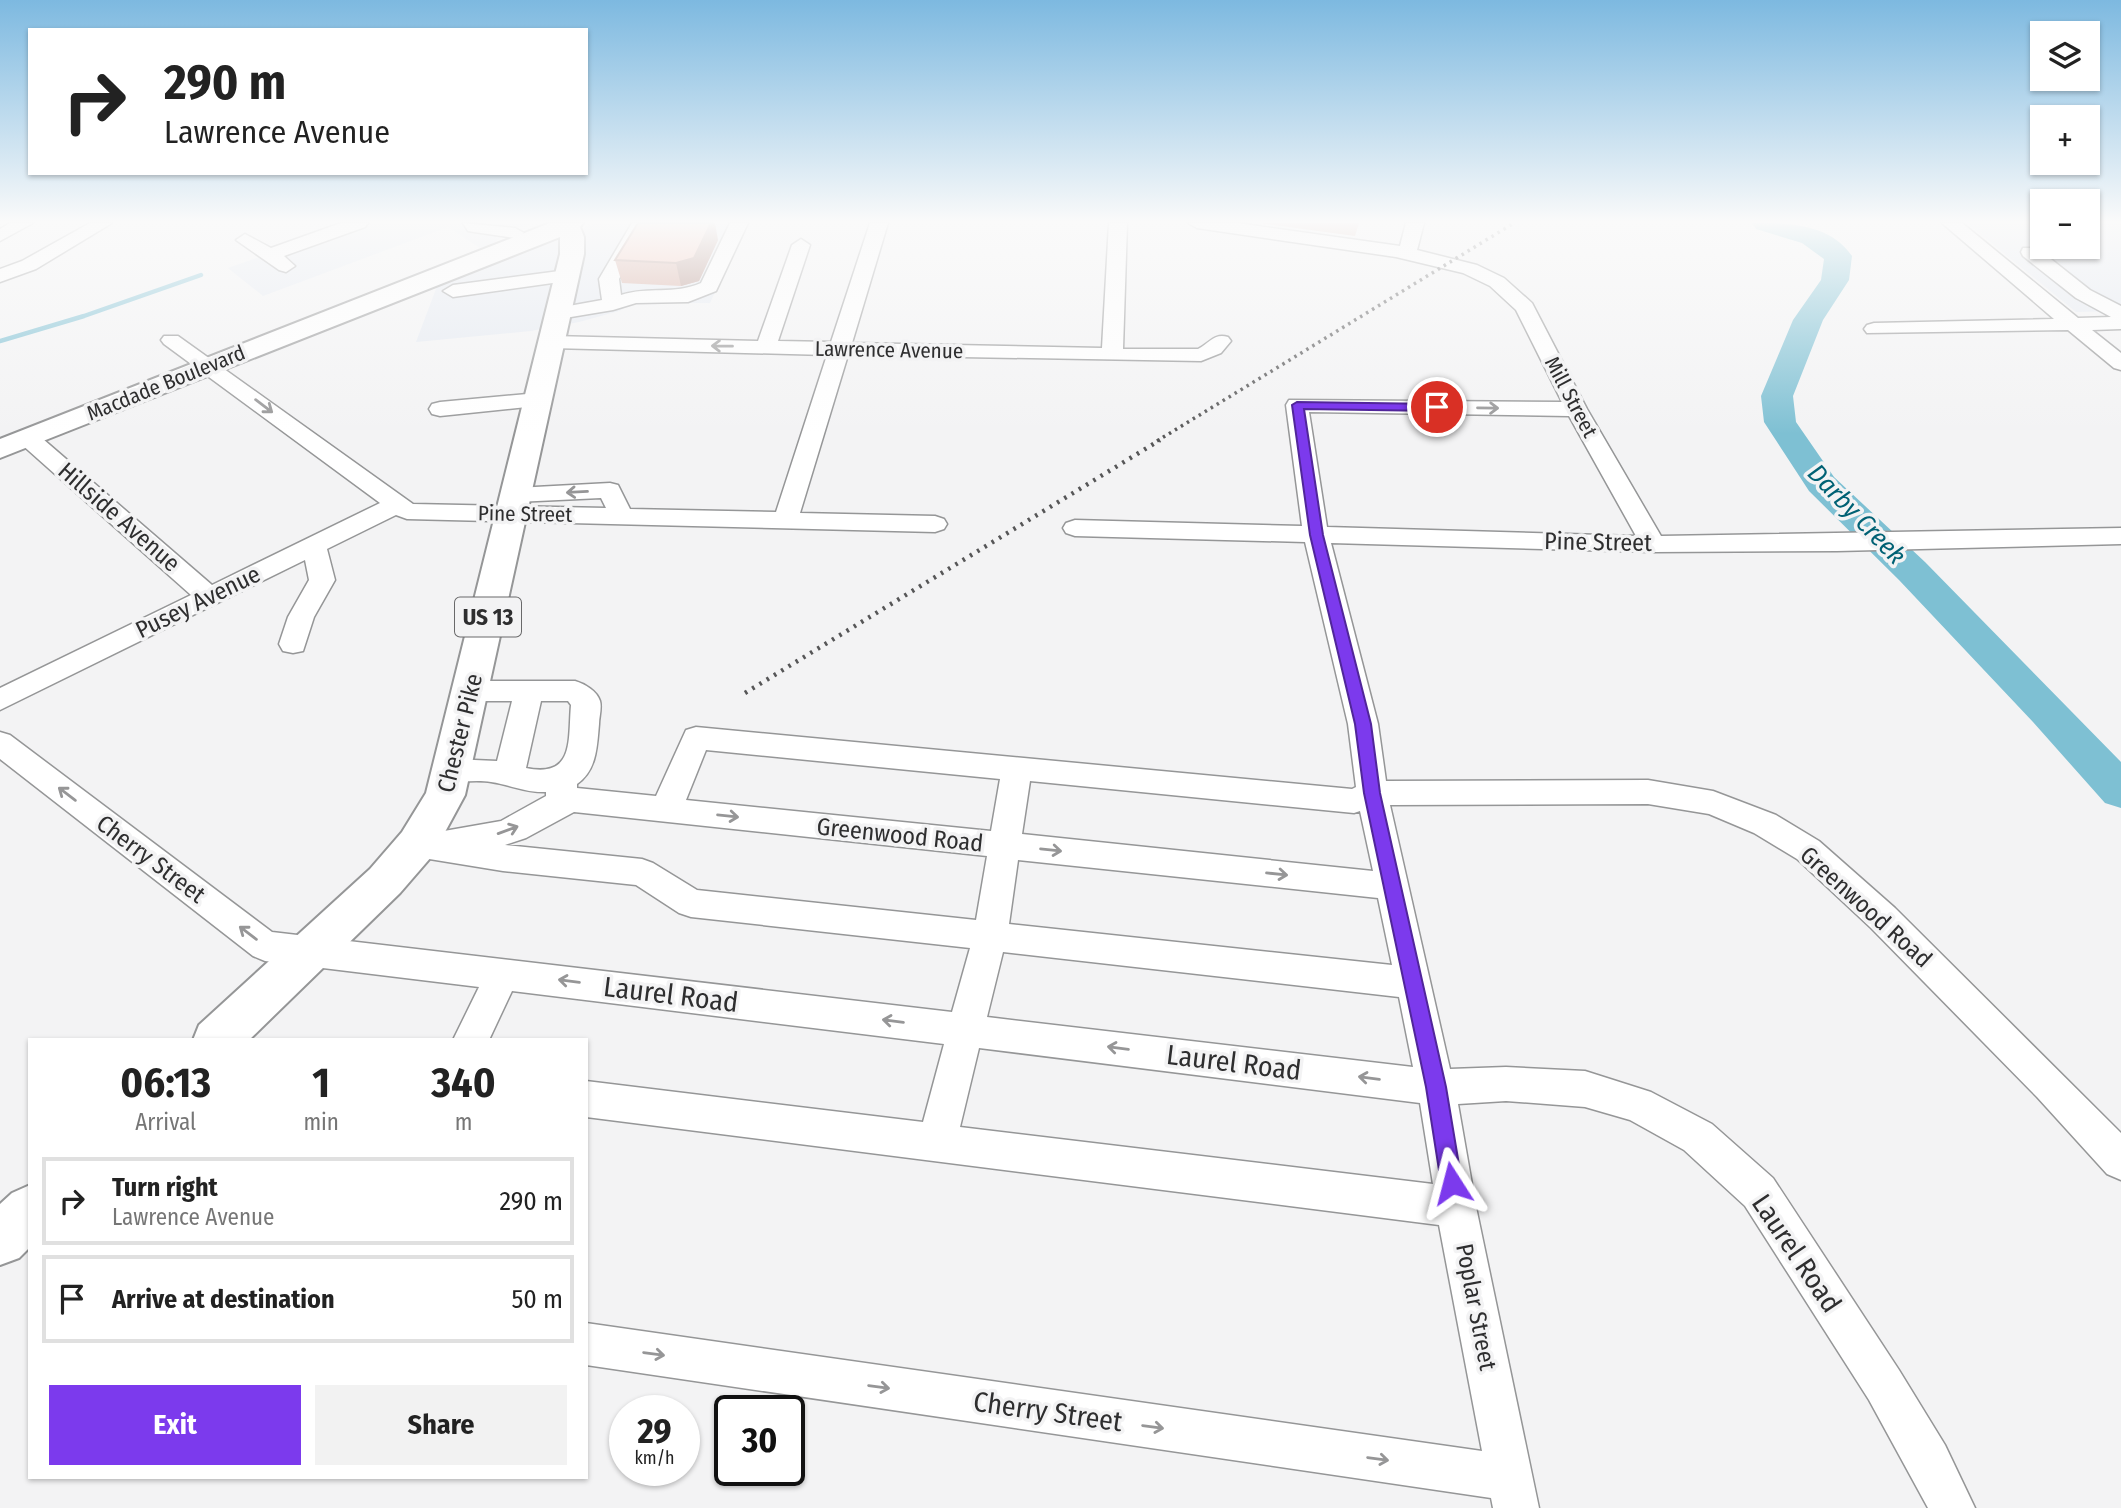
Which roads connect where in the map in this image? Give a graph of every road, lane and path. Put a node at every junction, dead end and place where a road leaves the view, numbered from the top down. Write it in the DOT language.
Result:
graph roads {
  1 [pos="392,293"];
  2 [pos="563,293"];
  3 [pos="611,293"];
  4 [pos="694,293"];
  5 [pos="784,293"];
  6 [pos="857,293"];
  7 [pos="1115,293"];
  8 [pos="1510,293"];
  9 [pos="2036,293"];
  10 [pos="2082,293"];
  11 [pos="613,304"];
  12 [pos="559,313"];
  13 [pos="2121,315"];
  14 [pos="2072,323"];
  15 [pos="2121,323"];
  16 [pos="1874,329"];
  17 [pos="172,340"];
  18 [pos="1221,341"];
  19 [pos="552,342"];
  20 [pos="766,347"];
  21 [pos="839,349"];
  22 [pos="1112,355"];
  23 [pos="2121,364"];
  24 [pos="210,366"];
  25 [pos="538,400"];
  26 [pos="440,409"];
  27 [pos="1576,409"];
  28 [pos="28,438"];
  29 [pos="0,449"];
  30 [pos="514,504"];
  31 [pos="396,505"];
  32 [pos="785,520"];
  33 [pos="935,524"];
  34 [pos="1075,528"];
  35 [pos="1316,535"];
  36 [pos="2121,536"];
  37 [pos="1653,544"];
  38 [pos="314,545"];
  39 [pos="210,597"];
  40 [pos="293,644"];
  41 [pos="471,691"];
  42 [pos="529,691"];
  43 [pos="0,700"];
  44 [pos="0,743"];
  45 [pos="1017,768"];
  46 [pos="452,771"];
  47 [pos="509,775"];
  48 [pos="561,791"];
  49 [pos="1372,793"];
  50 [pos="666,810"];
  51 [pos="417,844"];
  52 [pos="1003,845"];
  53 [pos="1391,886"];
  54 [pos="990,935"];
  55 [pos="311,951"];
  56 [pos="503,973"];
  57 [pos="1413,983"];
  58 [pos="966,1030"];
  59 [pos="218,1038"];
  60 [pos="472,1038"];
  61 [pos="1436,1087"];
  62 [pos="588,1099"];
  63 [pos="937,1142"];
  64 [pos="2121,1161"];
  65 [pos="1456,1207"];
  66 [pos="28,1214"];
  67 [pos="0,1239"];
  68 [pos="588,1344"];
  69 [pos="1513,1493"];
  70 [pos="1952,1508"];
  1 -- 24 [label="main road, Macdade Boulevard"];
  2 -- 12 [label="main road, Chester Pike / US 13"];
  3 -- 11 [label="street"];
  4 -- 11 [label="street"];
  5 -- 20 [label="street"];
  6 -- 21 [label="street"];
  7 -- 22 [label="street"];
  8 -- 27 [label="street, Mill Street"];
  9 -- 14 [label="street"];
  10 -- 13 [label="street"];
  11 -- 12 [label="street"];
  12 -- 19 [label="main road, Chester Pike / US 13"];
  14 -- 15 [label="street"];
  14 -- 16 [label="street"];
  14 -- 23 [label="street"];
  17 -- 24 [label="street, Pine Street"];
  18 -- 22 [label="street, Lawrence Avenue"];
  20 -- 19 [label="street, Lawrence Avenue, one-way"];
  19 -- 25 [label="main road, Chester Pike / US 13"];
  20 -- 21 [label="street, Lawrence Avenue"];
  21 -- 22 [label="street, Lawrence Avenue"];
  21 -- 32 [label="street"];
  24 -- 28 [label="main road, Macdade Boulevard"];
  24 -- 31 [label="street, Pine Street, one-way"];
  25 -- 26 [label="street"];
  25 -- 30 [label="main road, Chester Pike / US 13"];
  35 -- 27 [label="street, Poplar Street, one-way"];
  27 -- 37 [label="street, Mill Street"];
  28 -- 29 [label="main road, Macdade Boulevard"];
  28 -- 39 [label="street, Hillside Avenue"];
  30 -- 31 [label="street, Pine Street"];
  30 -- 32 [label="street, Pine Street"];
  30 -- 41 [label="main road, Chester Pike / US 13"];
  31 -- 38 [label="street, Pusey Avenue"];
  32 -- 33 [label="street, Pine Street"];
  34 -- 35 [label="street, Pine Street"];
  35 -- 37 [label="street, Pine Street"];
  35 -- 49 [label="street, Poplar Street"];
  36 -- 37 [label="street, Pine Street"];
  38 -- 39 [label="street, Pusey Avenue"];
  38 -- 40 [label="street"];
  39 -- 43 [label="street, Pusey Avenue"];
  41 -- 42 [label="street"];
  41 -- 46 [label="main road, Chester Pike / US 13"];
  42 -- 47 [label="street"];
  42 -- 48 [label="street"];
  55 -- 44 [label="street, Cherry Street, one-way"];
  45 -- 49 [label="street, Greenwood Road"];
  45 -- 50 [label="street, Greenwood Road"];
  45 -- 52 [label="street"];
  46 -- 47 [label="street"];
  46 -- 51 [label="main road, Chester Pike / US 13"];
  47 -- 48 [label="street"];
  48 -- 50 [label="street, Greenwood Road"];
  51 -- 48 [label="street, Greenwood Road, one-way"];
  49 -- 53 [label="street, Poplar Street"];
  49 -- 64 [label="street, Greenwood Road"];
  50 -- 52 [label="street, Greenwood Road, one-way"];
  51 -- 54 [label="street"];
  51 -- 55 [label="main road, Chester Pike / US 13"];
  52 -- 53 [label="street, Greenwood Road, one-way"];
  52 -- 54 [label="street"];
  53 -- 57 [label="street, Poplar Street"];
  54 -- 57 [label="street"];
  54 -- 58 [label="street"];
  55 -- 56 [label="street, Laurel Road"];
  55 -- 59 [label="main road, Chester Pike / US 13"];
  58 -- 56 [label="street, Laurel Road, one-way"];
  56 -- 60 [label="street"];
  57 -- 61 [label="street, Poplar Street"];
  61 -- 58 [label="street, Laurel Road, one-way"];
  58 -- 63 [label="street"];
  61 -- 65 [label="street, Poplar Street"];
  61 -- 70 [label="street, Laurel Road"];
  62 -- 63 [label="street"];
  63 -- 65 [label="street"];
  65 -- 69 [label="street, Poplar Street"];
  66 -- 67 [label="main road"];
  68 -- 69 [label="street, Cherry Street, one-way"];
}
